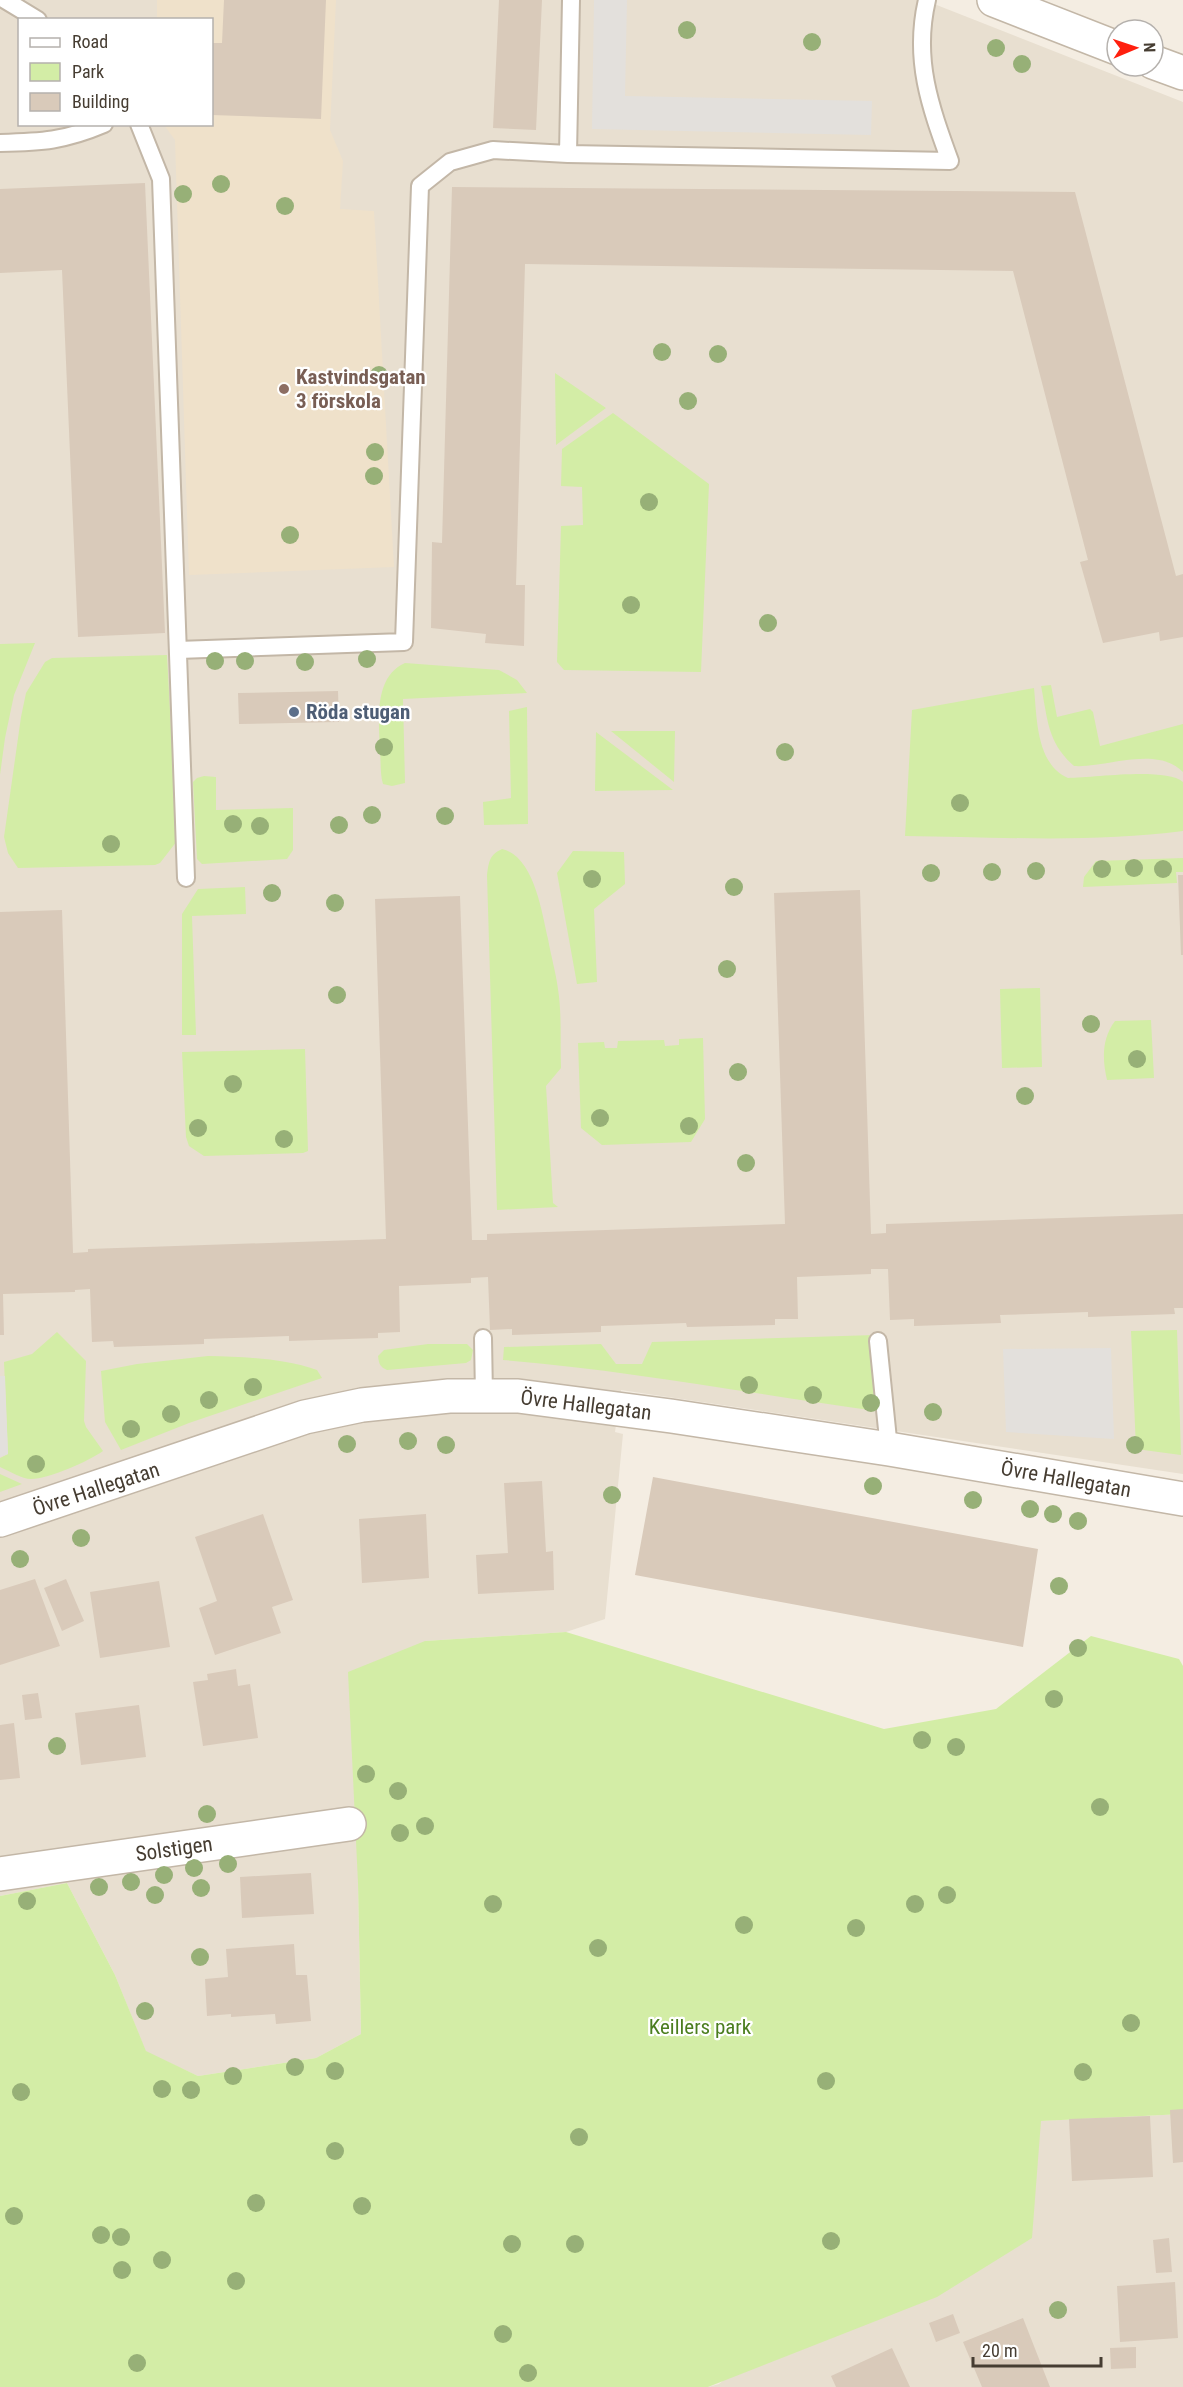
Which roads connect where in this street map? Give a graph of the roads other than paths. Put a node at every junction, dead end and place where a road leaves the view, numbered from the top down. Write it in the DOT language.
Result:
graph roads {
  1 [pos="4,0"];
  2 [pos="571,0"];
  3 [pos="927,0"];
  4 [pos="994,0"];
  5 [pos="35,18"];
  6 [pos="1105,43"];
  7 [pos="1165,66"];
  8 [pos="1183,73"];
  9 [pos="99,126"];
  10 [pos="140,126"];
  11 [pos="0,143"];
  12 [pos="568,154"];
  13 [pos="178,650"];
  14 [pos="186,878"];
  15 [pos="483,1338"];
  16 [pos="878,1341"];
  17 [pos="484,1396"];
  18 [pos="889,1449"];
  19 [pos="1183,1499"];
  20 [pos="0,1520"];
  21 [pos="349,1824"];
  22 [pos="0,1874"];
  1 -- 5 [label="lane"];
  2 -- 12 [label="lane"];
  3 -- 12 [label="lane"];
  4 -- 6 [label="street"];
  7 -- 8 [label="street"];
  9 -- 11 [label="lane"];
  10 -- 13 [label="lane"];
  12 -- 13 [label="lane"];
  13 -- 14 [label="lane"];
  15 -- 17 [label="lane"];
  16 -- 18 [label="lane"];
  17 -- 18 [label="street, Övre Hallegatan"];
  17 -- 20 [label="street, Övre Hallegatan"];
  18 -- 19 [label="street, Övre Hallegatan"];
  21 -- 22 [label="street, Solstigen"];
}
